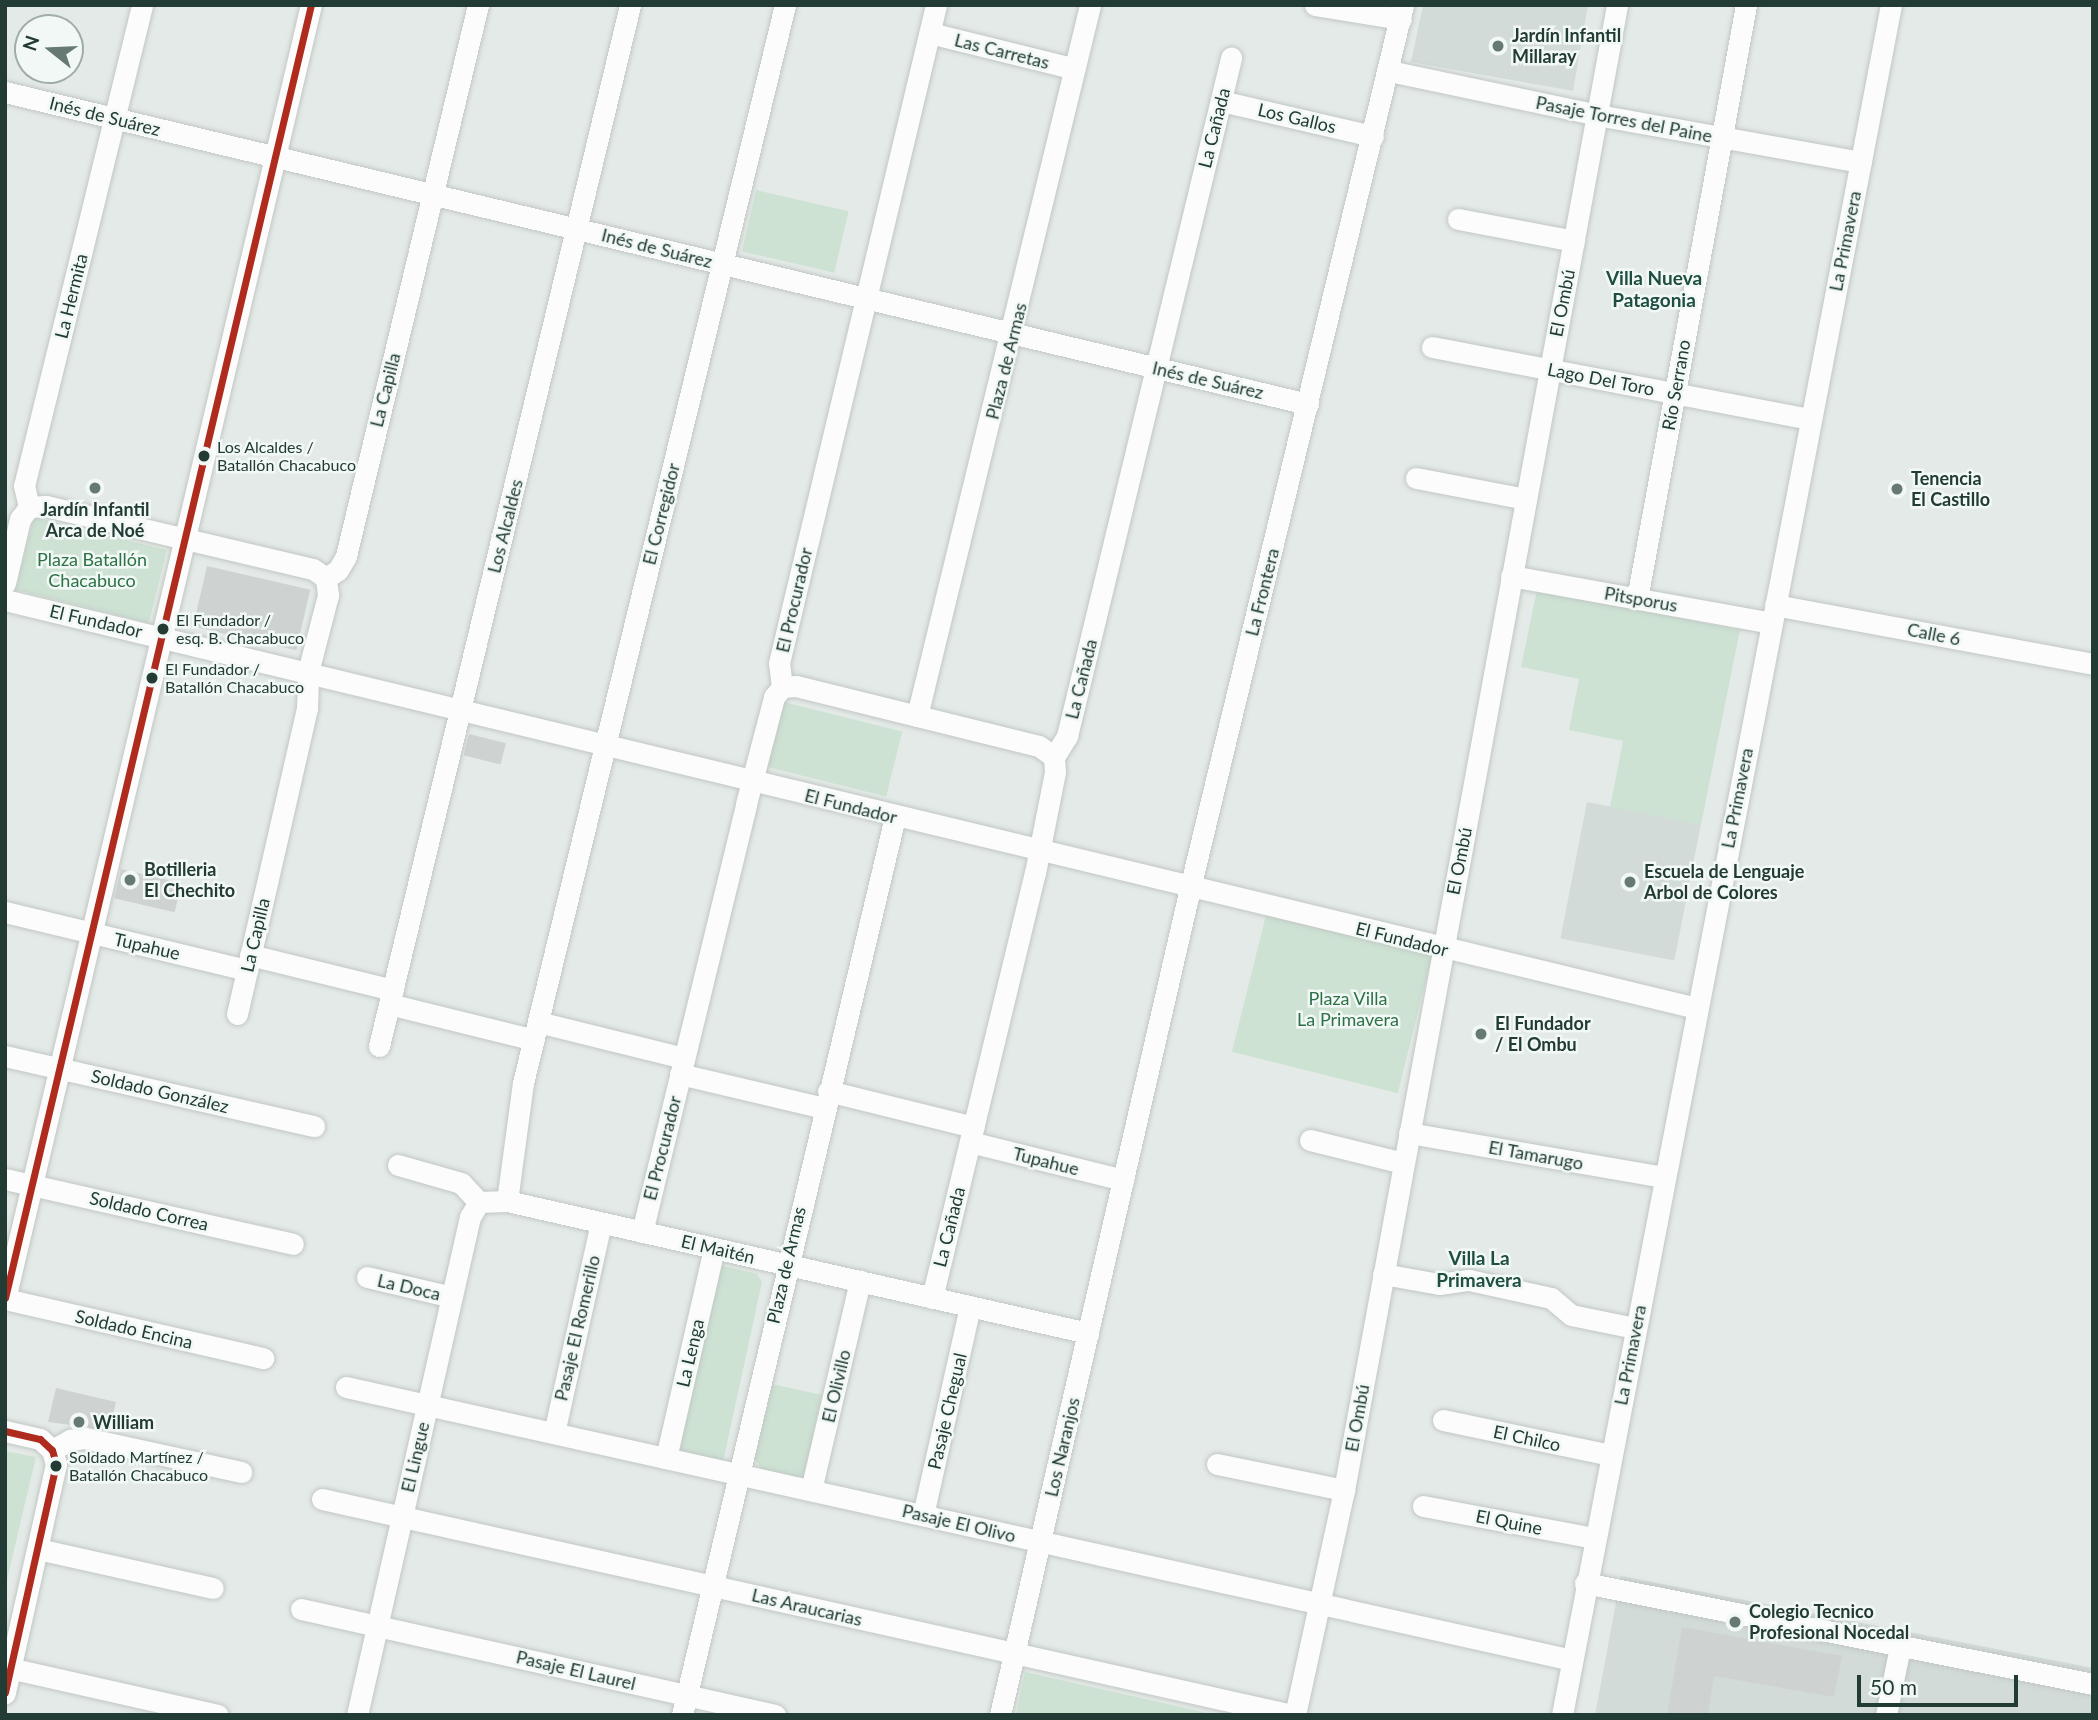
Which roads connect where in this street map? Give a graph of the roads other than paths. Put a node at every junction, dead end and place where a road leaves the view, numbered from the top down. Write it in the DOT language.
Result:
graph roads {
  1 [pos="142,5"];
  2 [pos="311,5"];
  3 [pos="478,5"];
  4 [pos="630,5"];
  5 [pos="785,5"];
  6 [pos="936,5"];
  7 [pos="1090,5"];
  8 [pos="1315,5"];
  9 [pos="1617,5"];
  10 [pos="1746,5"];
  11 [pos="1891,5"];
  12 [pos="1402,12"];
  13 [pos="930,33"];
  14 [pos="1231,58"];
  15 [pos="1075,69"];
  16 [pos="1389,71"];
  17 [pos="5,92"];
  18 [pos="1221,101"];
  19 [pos="1597,115"];
  20 [pos="114,118"];
  21 [pos="1373,136"];
  22 [pos="1722,138"];
  23 [pos="275,157"];
  24 [pos="1860,162"];
  25 [pos="432,195"];
  26 [pos="1458,219"];
  27 [pos="576,229"];
  28 [pos="1574,241"];
  29 [pos="722,264"];
  30 [pos="867,299"];
  31 [pos="1013,334"];
  32 [pos="1432,348"];
  33 [pos="1156,368"];
  34 [pos="1550,370"];
  35 [pos="1675,394"];
  36 [pos="1308,404"];
  37 [pos="1811,419"];
  38 [pos="1416,478"];
  39 [pos="1526,499"];
  40 [pos="29,507"];
  41 [pos="183,538"];
  42 [pos="1511,576"];
  43 [pos="326,578"];
  44 [pos="5,583"];
  45 [pos="1637,599"];
  46 [pos="5,600"];
  47 [pos="1773,614"];
  48 [pos="159,636"];
  49 [pos="2093,664"];
  50 [pos="308,673"];
  51 [pos="782,687"];
  52 [pos="460,711"];
  53 [pos="917,716"];
  54 [pos="605,746"];
  55 [pos="1054,757"];
  56 [pos="755,782"];
  57 [pos="895,817"];
  58 [pos="1036,850"];
  59 [pos="1190,888"];
  60 [pos="5,912"];
  61 [pos="90,932"];
  62 [pos="1442,949"];
  63 [pos="249,962"];
  64 [pos="391,997"];
  65 [pos="1697,1008"];
  66 [pos="237,1014"];
  67 [pos="536,1031"];
  68 [pos="379,1046"];
  69 [pos="5,1056"];
  70 [pos="682,1066"];
  71 [pos="59,1068"];
  72 [pos="826,1100"];
  73 [pos="314,1126"];
  74 [pos="1409,1133"];
  75 [pos="972,1135"];
  76 [pos="1310,1140"];
  77 [pos="1403,1163"];
  78 [pos="398,1165"];
  79 [pos="1664,1177"];
  80 [pos="5,1179"];
  81 [pos="1123,1180"];
  82 [pos="32,1185"];
  83 [pos="507,1201"];
  84 [pos="479,1202"];
  85 [pos="601,1223"];
  86 [pos="642,1232"];
  87 [pos="293,1244"];
  88 [pos="714,1248"];
  89 [pos="786,1265"];
  90 [pos="1383,1274"];
  91 [pos="367,1277"];
  92 [pos="860,1281"];
  93 [pos="452,1297"];
  94 [pos="932,1298"];
  95 [pos="5,1299"];
  96 [pos="970,1306"];
  97 [pos="1635,1328"];
  98 [pos="1088,1333"];
  99 [pos="263,1358"];
  100 [pos="346,1387"];
  101 [pos="427,1405"];
  102 [pos="1443,1420"];
  103 [pos="5,1431"];
  104 [pos="554,1433"];
  105 [pos="52,1450"];
  106 [pos="1610,1455"];
  107 [pos="666,1458"];
  108 [pos="1217,1464"];
  109 [pos="241,1472"];
  110 [pos="738,1474"];
  111 [pos="811,1490"];
  112 [pos="1343,1490"];
  113 [pos="322,1499"];
  114 [pos="1423,1506"];
  115 [pos="402,1516"];
  116 [pos="923,1516"];
  117 [pos="1594,1538"];
  118 [pos="1040,1541"];
  119 [pos="38,1549"];
  120 [pos="1586,1583"];
  121 [pos="712,1586"];
  122 [pos="213,1588"];
  123 [pos="1320,1604"];
  124 [pos="301,1609"];
  125 [pos="377,1626"];
  126 [pos="1900,1647"];
  127 [pos="1014,1653"];
  128 [pos="1572,1660"];
  129 [pos="8,1668"];
  130 [pos="2093,1684"];
  131 [pos="5,1693"];
  132 [pos="685,1705"];
  133 [pos="218,1715"];
  134 [pos="357,1715"];
  135 [pos="775,1715"];
  136 [pos="1000,1715"];
  137 [pos="1293,1715"];
  138 [pos="1562,1715"];
  139 [pos="1886,1715"];
  1 -- 20 [label="street, La Hermita"];
  2 -- 23 [label="street"];
  3 -- 25 [label="street, La Capilla"];
  4 -- 27 [label="street, Los Alcaldes"];
  5 -- 29 [label="street, El Corregidor"];
  6 -- 13 [label="street, El Procurador"];
  7 -- 15 [label="street, Plaza de Armas"];
  8 -- 12 [label="street"];
  9 -- 19 [label="street, El Ombú"];
  10 -- 22 [label="street, Río Serrano"];
  11 -- 24 [label="street, La Primavera"];
  12 -- 16 [label="street, La Frontera"];
  13 -- 15 [label="street, Las Carretas"];
  13 -- 30 [label="street, El Procurador"];
  14 -- 18 [label="street, La Cañada"];
  15 -- 31 [label="street, Plaza de Armas"];
  16 -- 19 [label="street, Pasaje Torres del Paine"];
  16 -- 21 [label="street, La Frontera"];
  17 -- 20 [label="street, Inés de Suárez"];
  18 -- 21 [label="street, Los Gallos"];
  18 -- 33 [label="street, La Cañada"];
  19 -- 22 [label="street, Pasaje Torres del Paine"];
  19 -- 28 [label="street, El Ombú"];
  20 -- 23 [label="street, Inés de Suárez"];
  20 -- 40 [label="street, La Hermita"];
  21 -- 36 [label="street, La Frontera"];
  22 -- 24 [label="street, Pasaje Torres del Paine"];
  22 -- 35 [label="street, Río Serrano"];
  23 -- 25 [label="street, Inés de Suárez"];
  23 -- 41 [label="street"];
  24 -- 37 [label="street, La Primavera"];
  25 -- 27 [label="street, Inés de Suárez"];
  25 -- 43 [label="street, La Capilla"];
  26 -- 28 [label="street"];
  27 -- 29 [label="street, Inés de Suárez"];
  27 -- 52 [label="street, Los Alcaldes"];
  28 -- 34 [label="street, El Ombú"];
  29 -- 30 [label="street, Inés de Suárez"];
  29 -- 54 [label="street, El Corregidor"];
  30 -- 31 [label="street, Inés de Suárez"];
  30 -- 51 [label="street, El Procurador"];
  31 -- 33 [label="street, Inés de Suárez"];
  31 -- 53 [label="street, Plaza de Armas"];
  32 -- 34 [label="street, Lago Del Toro"];
  33 -- 36 [label="street, Inés de Suárez"];
  33 -- 55 [label="street, La Cañada"];
  34 -- 35 [label="street, Lago Del Toro"];
  34 -- 39 [label="street, El Ombú"];
  35 -- 37 [label="street, Lago Del Toro"];
  35 -- 45 [label="street, Río Serrano"];
  36 -- 59 [label="street, La Frontera"];
  37 -- 47 [label="street, La Primavera"];
  38 -- 39 [label="street"];
  39 -- 42 [label="street, El Ombú"];
  40 -- 41 [label="street"];
  40 -- 44 [label="street, La Hermita"];
  41 -- 43 [label="street"];
  41 -- 48 [label="street"];
  42 -- 45 [label="street, Pitsporus"];
  42 -- 62 [label="street, El Ombú"];
  43 -- 50 [label="street, La Capilla"];
  45 -- 47 [label="street, Pitsporus"];
  46 -- 48 [label="street, El Fundador"];
  47 -- 49 [label="street, Calle 6"];
  47 -- 65 [label="street, La Primavera"];
  48 -- 50 [label="street, El Fundador"];
  48 -- 61 [label="street"];
  50 -- 52 [label="street, El Fundador"];
  50 -- 63 [label="street, La Capilla"];
  51 -- 53 [label="street"];
  51 -- 56 [label="street, El Procurador"];
  52 -- 54 [label="street, El Fundador"];
  52 -- 64 [label="street, Los Alcaldes"];
  53 -- 55 [label="street"];
  54 -- 56 [label="street, El Fundador"];
  54 -- 67 [label="street, El Corregidor"];
  55 -- 58 [label="street, La Cañada"];
  56 -- 57 [label="street, El Fundador"];
  56 -- 70 [label="street, El Procurador"];
  57 -- 58 [label="street, El Fundador"];
  57 -- 72 [label="street, Plaza de Armas"];
  58 -- 59 [label="street, El Fundador"];
  58 -- 75 [label="street, La Cañada"];
  59 -- 62 [label="street, El Fundador"];
  59 -- 81 [label="street, La Frontera"];
  60 -- 61 [label="street, Tupahue"];
  61 -- 63 [label="street, Tupahue"];
  61 -- 71 [label="street"];
  62 -- 65 [label="street, El Fundador"];
  62 -- 74 [label="street, El Ombú"];
  63 -- 64 [label="street, Tupahue"];
  63 -- 66 [label="street, La Capilla"];
  64 -- 67 [label="street, Tupahue"];
  64 -- 68 [label="street, Los Alcaldes"];
  65 -- 79 [label="street, La Primavera"];
  67 -- 70 [label="street, Tupahue"];
  67 -- 83 [label="street"];
  69 -- 71 [label="street, Soldado González"];
  70 -- 72 [label="street, Tupahue"];
  70 -- 86 [label="street, El Procurador"];
  71 -- 73 [label="street, Soldado González"];
  71 -- 82 [label="street"];
  72 -- 75 [label="street, Tupahue"];
  72 -- 89 [label="street, Plaza de Armas"];
  74 -- 77 [label="street, El Ombú"];
  74 -- 79 [label="street, El Tamarugo"];
  75 -- 81 [label="street, Tupahue"];
  75 -- 94 [label="street, La Cañada"];
  76 -- 77 [label="street"];
  77 -- 90 [label="street, El Ombú"];
  78 -- 84 [label="street"];
  79 -- 97 [label="street, La Primavera"];
  80 -- 82 [label="street, Soldado Correa"];
  81 -- 98 [label="street, Los Naranjos"];
  82 -- 87 [label="street, Soldado Correa"];
  82 -- 95 [label="street"];
  83 -- 84 [label="street, El Maitén"];
  83 -- 85 [label="street, El Maitén"];
  84 -- 93 [label="street, El Lingue"];
  85 -- 86 [label="street, El Maitén"];
  85 -- 104 [label="street, Pasaje El Romerillo"];
  86 -- 88 [label="street, El Maitén"];
  88 -- 89 [label="street, El Maitén"];
  88 -- 107 [label="street, La Lenga"];
  89 -- 92 [label="street, El Maitén"];
  89 -- 110 [label="street, Plaza de Armas"];
  90 -- 97 [label="street"];
  90 -- 112 [label="street, El Ombú"];
  91 -- 93 [label="street, La Doca"];
  92 -- 94 [label="street, El Maitén"];
  92 -- 111 [label="street, El Olivillo"];
  93 -- 101 [label="street, El Lingue"];
  94 -- 96 [label="street, El Maitén"];
  95 -- 99 [label="street, Soldado Encina"];
  96 -- 98 [label="street, El Maitén"];
  96 -- 116 [label="street, Pasaje Chegual"];
  97 -- 106 [label="street, La Primavera"];
  98 -- 118 [label="street, Los Naranjos"];
  100 -- 101 [label="street, Pasaje El Olivo"];
  101 -- 104 [label="street, Pasaje El Olivo"];
  101 -- 115 [label="street, El Lingue"];
  102 -- 106 [label="street, El Chilco"];
  103 -- 105 [label="street"];
  104 -- 107 [label="street, Pasaje El Olivo"];
  105 -- 109 [label="street"];
  105 -- 119 [label="street"];
  106 -- 117 [label="street, La Primavera"];
  107 -- 110 [label="street, Pasaje El Olivo"];
  108 -- 112 [label="street"];
  110 -- 111 [label="street, Pasaje El Olivo"];
  110 -- 121 [label="street, Plaza de Armas"];
  111 -- 116 [label="street, Pasaje El Olivo"];
  112 -- 123 [label="street, El Ombú"];
  113 -- 115 [label="street, Las Araucarias"];
  114 -- 117 [label="street, El Quine"];
  115 -- 121 [label="street, Las Araucarias"];
  115 -- 125 [label="street, El Lingue"];
  116 -- 118 [label="street, Pasaje El Olivo"];
  117 -- 120 [label="street, La Primavera"];
  118 -- 123 [label="street, Pasaje El Olivo"];
  118 -- 127 [label="street, Los Naranjos"];
  119 -- 122 [label="street"];
  119 -- 129 [label="street"];
  120 -- 126 [label="street"];
  120 -- 128 [label="street, La Primavera"];
  121 -- 127 [label="street, Las Araucarias"];
  121 -- 132 [label="street, Plaza de Armas"];
  123 -- 128 [label="street, Pasaje El Olivo"];
  123 -- 137 [label="street, El Ombú"];
  124 -- 125 [label="street, Pasaje El Laurel"];
  125 -- 132 [label="street, Pasaje El Laurel"];
  125 -- 134 [label="street, El Lingue"];
  126 -- 130 [label="street"];
  126 -- 139 [label="street"];
  127 -- 136 [label="street, Los Naranjos"];
  127 -- 137 [label="street, Las Araucarias"];
  128 -- 138 [label="street, La Primavera"];
  129 -- 131 [label="street"];
  129 -- 133 [label="street"];
  132 -- 135 [label="street, Pasaje El Laurel"];
}
